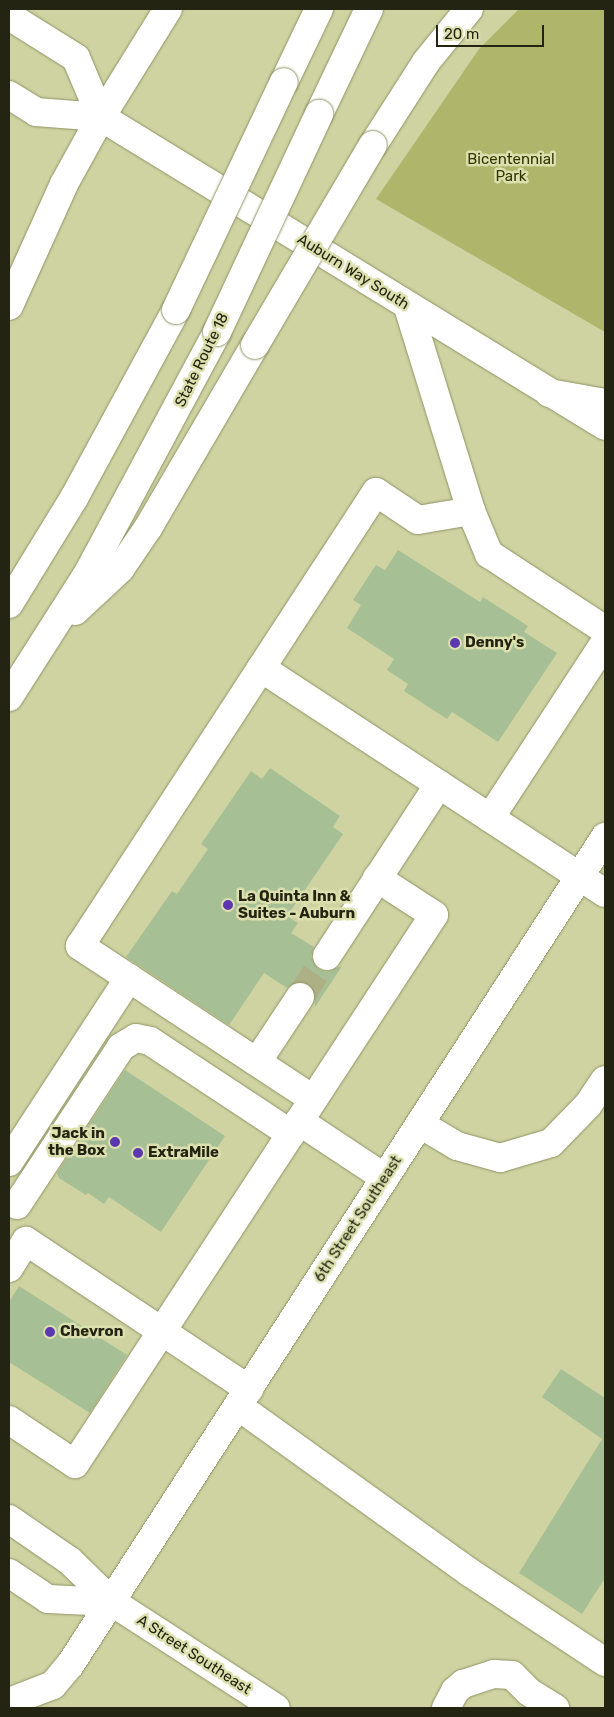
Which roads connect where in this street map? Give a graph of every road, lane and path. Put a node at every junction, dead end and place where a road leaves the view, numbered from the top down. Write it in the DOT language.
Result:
graph roads {
  1 [pos="168,9"];
  2 [pos="319,9"];
  3 [pos="369,9"];
  4 [pos="469,9"];
  5 [pos="9,16"];
  6 [pos="9,95"];
  7 [pos="101,116"];
  8 [pos="9,306"];
  9 [pos="408,307"];
  10 [pos="549,393"];
  11 [pos="605,403"];
  12 [pos="605,426"];
  13 [pos="472,511"];
  14 [pos="9,604"];
  15 [pos="605,630"];
  16 [pos="48,636"];
  17 [pos="605,642"];
  18 [pos="261,668"];
  19 [pos="9,697"];
  20 [pos="439,784"];
  21 [pos="490,818"];
  22 [pos="605,837"];
  23 [pos="580,876"];
  24 [pos="377,878"];
  25 [pos="605,893"];
  26 [pos="327,956"];
  27 [pos="129,978"];
  28 [pos="300,997"];
  29 [pos="257,1062"];
  30 [pos="605,1080"];
  31 [pos="301,1118"];
  32 [pos="420,1124"];
  33 [pos="9,1162"];
  34 [pos="9,1172"];
  35 [pos="385,1178"];
  36 [pos="17,1205"];
  37 [pos="26,1241"];
  38 [pos="9,1268"];
  39 [pos="163,1330"];
  40 [pos="244,1397"];
  41 [pos="9,1420"];
  42 [pos="9,1519"];
  43 [pos="9,1573"];
  44 [pos="112,1602"];
  45 [pos="605,1662"];
  46 [pos="52,1697"];
  47 [pos="529,1700"];
  48 [pos="9,1702"];
  49 [pos="276,1708"];
  50 [pos="446,1708"];
  51 [pos="555,1708"];
  1 -- 7 [label="main road"];
  2 -- 14 [label="main road, bridge"];
  3 -- 16 [label="main road, State Route 18, bridge"];
  4 -- 16 [label="main road, bridge"];
  5 -- 7 [label="main road"];
  6 -- 7 [label="main road, Auburn Way South"];
  7 -- 8 [label="main road"];
  7 -- 9 [label="main road, Auburn Way South"];
  9 -- 10 [label="main road, Auburn Way South"];
  9 -- 13 [label="main road"];
  10 -- 11 [label="main road"];
  10 -- 12 [label="main road, Auburn Way South"];
  13 -- 15 [label="main road"];
  13 -- 18 [label="main road"];
  16 -- 19 [label="main road, State Route 18"];
  17 -- 21 [label="main road"];
  18 -- 20 [label="main road"];
  18 -- 27 [label="main road"];
  20 -- 21 [label="main road"];
  20 -- 24 [label="main road"];
  21 -- 23 [label="main road"];
  22 -- 23 [label="main road, 6th Street Southeast"];
  23 -- 25 [label="main road"];
  23 -- 32 [label="main road, 6th Street Southeast"];
  24 -- 26 [label="main road"];
  24 -- 31 [label="main road"];
  27 -- 29 [label="main road"];
  27 -- 33 [label="main road"];
  28 -- 29 [label="main road"];
  29 -- 31 [label="main road"];
  30 -- 32 [label="main road"];
  31 -- 35 [label="main road"];
  31 -- 36 [label="main road"];
  31 -- 39 [label="main road"];
  32 -- 35 [label="main road, 6th Street Southeast"];
  34 -- 36 [label="main road"];
  35 -- 40 [label="main road, 6th Street Southeast"];
  36 -- 37 [label="main road"];
  37 -- 38 [label="main road"];
  37 -- 39 [label="main road"];
  39 -- 40 [label="main road"];
  39 -- 41 [label="main road"];
  40 -- 44 [label="main road, 6th Street Southeast"];
  40 -- 45 [label="main road"];
  42 -- 44 [label="main road, A Street Southeast"];
  43 -- 44 [label="main road"];
  44 -- 46 [label="main road, 6th Street Southeast"];
  44 -- 49 [label="main road, A Street Southeast"];
  46 -- 48 [label="main road"];
  47 -- 50 [label="main road"];
  47 -- 51 [label="main road"];
}
